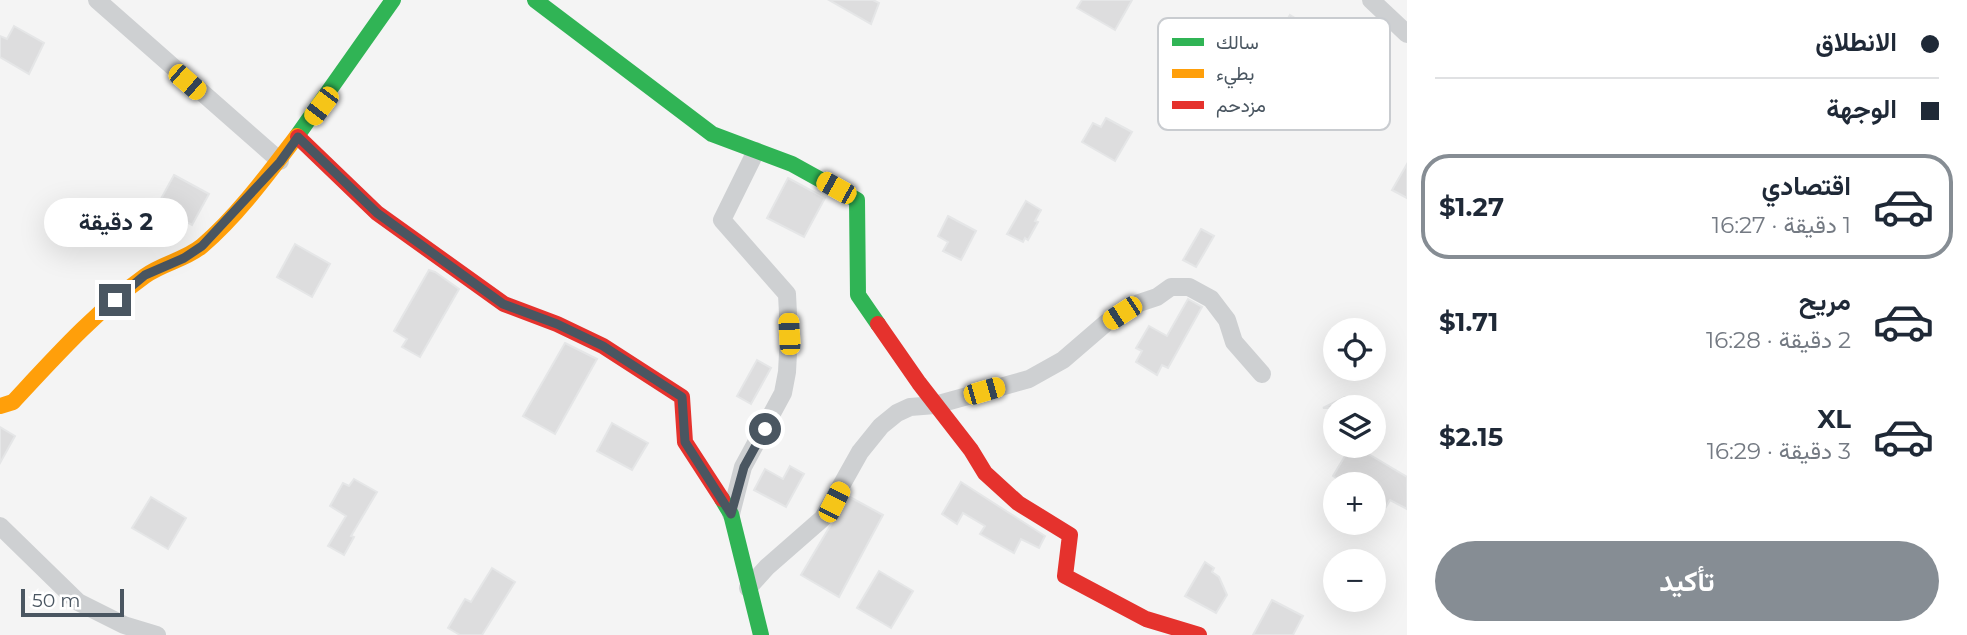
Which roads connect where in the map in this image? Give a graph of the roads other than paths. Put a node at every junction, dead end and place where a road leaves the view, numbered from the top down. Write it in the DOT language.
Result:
graph roads {
  1 [pos="97,0"];
  2 [pos="393,0"];
  3 [pos="535,0"];
  4 [pos="1371,0"];
  5 [pos="1407,34"];
  6 [pos="298,137"];
  7 [pos="756,150"];
  8 [pos="280,162"];
  9 [pos="1262,374"];
  10 [pos="936,405"];
  11 [pos="0,406"];
  12 [pos="731,514"];
  13 [pos="0,526"];
  14 [pos="748,588"];
  15 [pos="158,635"];
  16 [pos="761,635"];
  17 [pos="1199,635"];
  1 -- 8 [label="street"];
  2 -- 6 [label="street"];
  3 -- 7 [label="street"];
  4 -- 5 [label="street"];
  6 -- 8 [label="street"];
  6 -- 12 [label="street"];
  7 -- 10 [label="street"];
  7 -- 12 [label="street"];
  8 -- 11 [label="street"];
  9 -- 10 [label="street"];
  10 -- 14 [label="street"];
  10 -- 17 [label="street"];
  12 -- 14 [label="street"];
  13 -- 15 [label="street"];
  14 -- 16 [label="street"];
}
